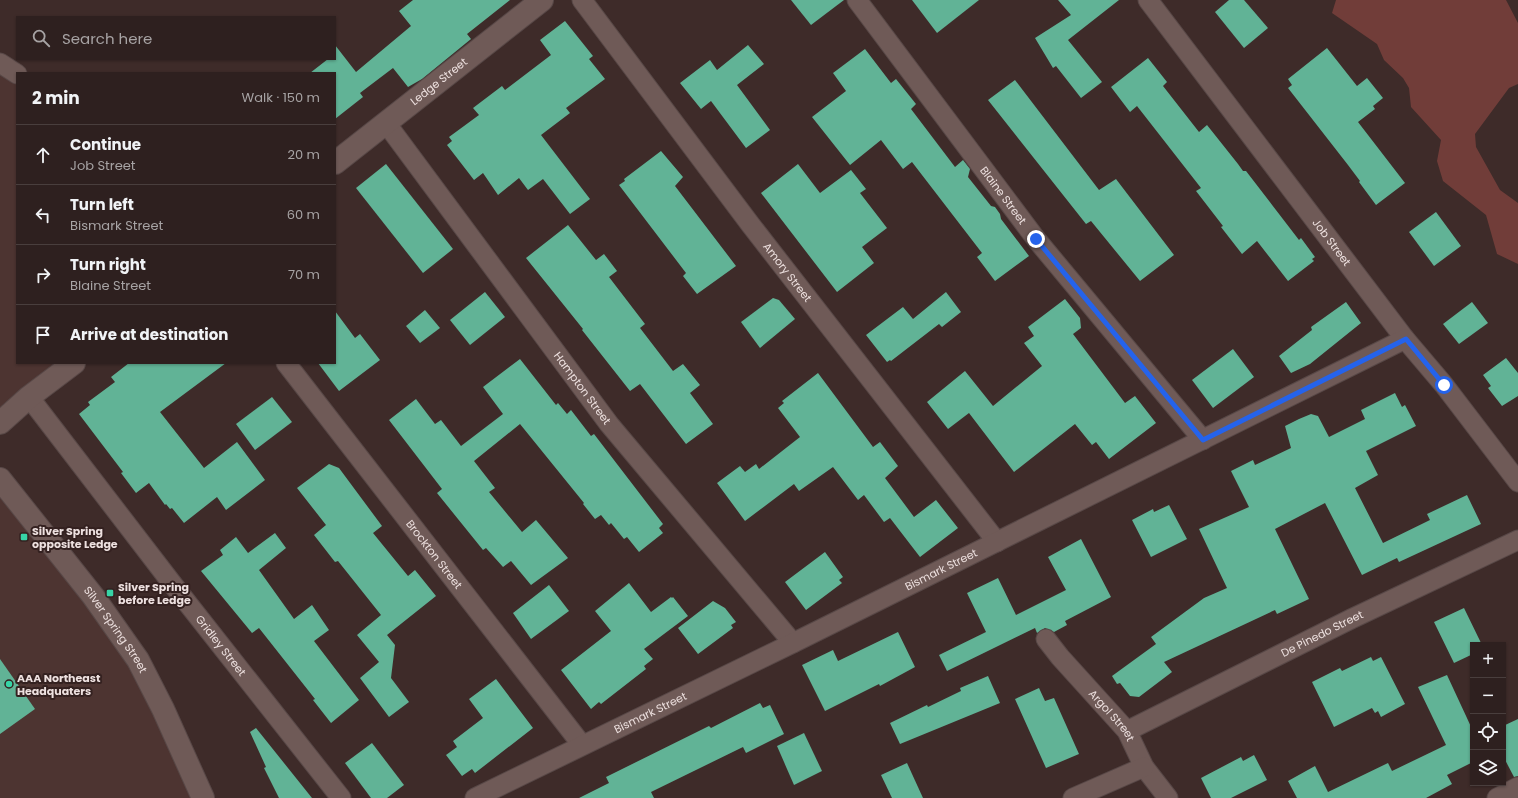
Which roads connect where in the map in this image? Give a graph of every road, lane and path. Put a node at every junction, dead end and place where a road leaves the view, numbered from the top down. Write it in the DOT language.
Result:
graph roads {
  1 [pos="542,0"];
  2 [pos="582,0"];
  3 [pos="857,0"];
  4 [pos="1148,0"];
  5 [pos="0,63"];
  6 [pos="16,73"];
  7 [pos="386,123"];
  8 [pos="336,162"];
  9 [pos="1406,339"];
  10 [pos="73,364"];
  11 [pos="287,364"];
  12 [pos="29,397"];
  13 [pos="0,423"];
  14 [pos="1203,440"];
  15 [pos="0,479"];
  16 [pos="1518,482"];
  17 [pos="1518,540"];
  18 [pos="997,542"];
  19 [pos="1046,639"];
  20 [pos="793,643"];
  21 [pos="1127,731"];
  22 [pos="582,745"];
  23 [pos="1144,767"];
  24 [pos="1518,787"];
  25 [pos="203,798"];
  26 [pos="341,798"];
  27 [pos="475,798"];
  28 [pos="1073,798"];
  29 [pos="1168,798"];
  30 [pos="1497,798"];
  1 -- 7 [label="main road, Ledge Street"];
  2 -- 18 [label="street, Amory Street"];
  3 -- 14 [label="street, Blaine Street"];
  4 -- 9 [label="street, Job Street"];
  5 -- 6 [label="street"];
  7 -- 8 [label="main road, Ledge Street"];
  7 -- 20 [label="street, Hampton Street"];
  9 -- 14 [label="street, Bismark Street"];
  9 -- 16 [label="street, Job Street"];
  10 -- 12 [label="main road"];
  11 -- 22 [label="street, Brockton Street"];
  12 -- 13 [label="main road"];
  12 -- 26 [label="street, Gridley Street"];
  14 -- 18 [label="street, Bismark Street"];
  15 -- 25 [label="main road, Silver Spring Street"];
  17 -- 21 [label="street, De Pinedo Street"];
  18 -- 20 [label="street, Bismark Street"];
  19 -- 21 [label="street, Argol Street"];
  20 -- 22 [label="street, Bismark Street"];
  21 -- 23 [label="street, Argol Street"];
  22 -- 27 [label="street, Bismark Street"];
  23 -- 28 [label="street"];
  23 -- 29 [label="street, Argol Street"];
  24 -- 30 [label="street"];
}
